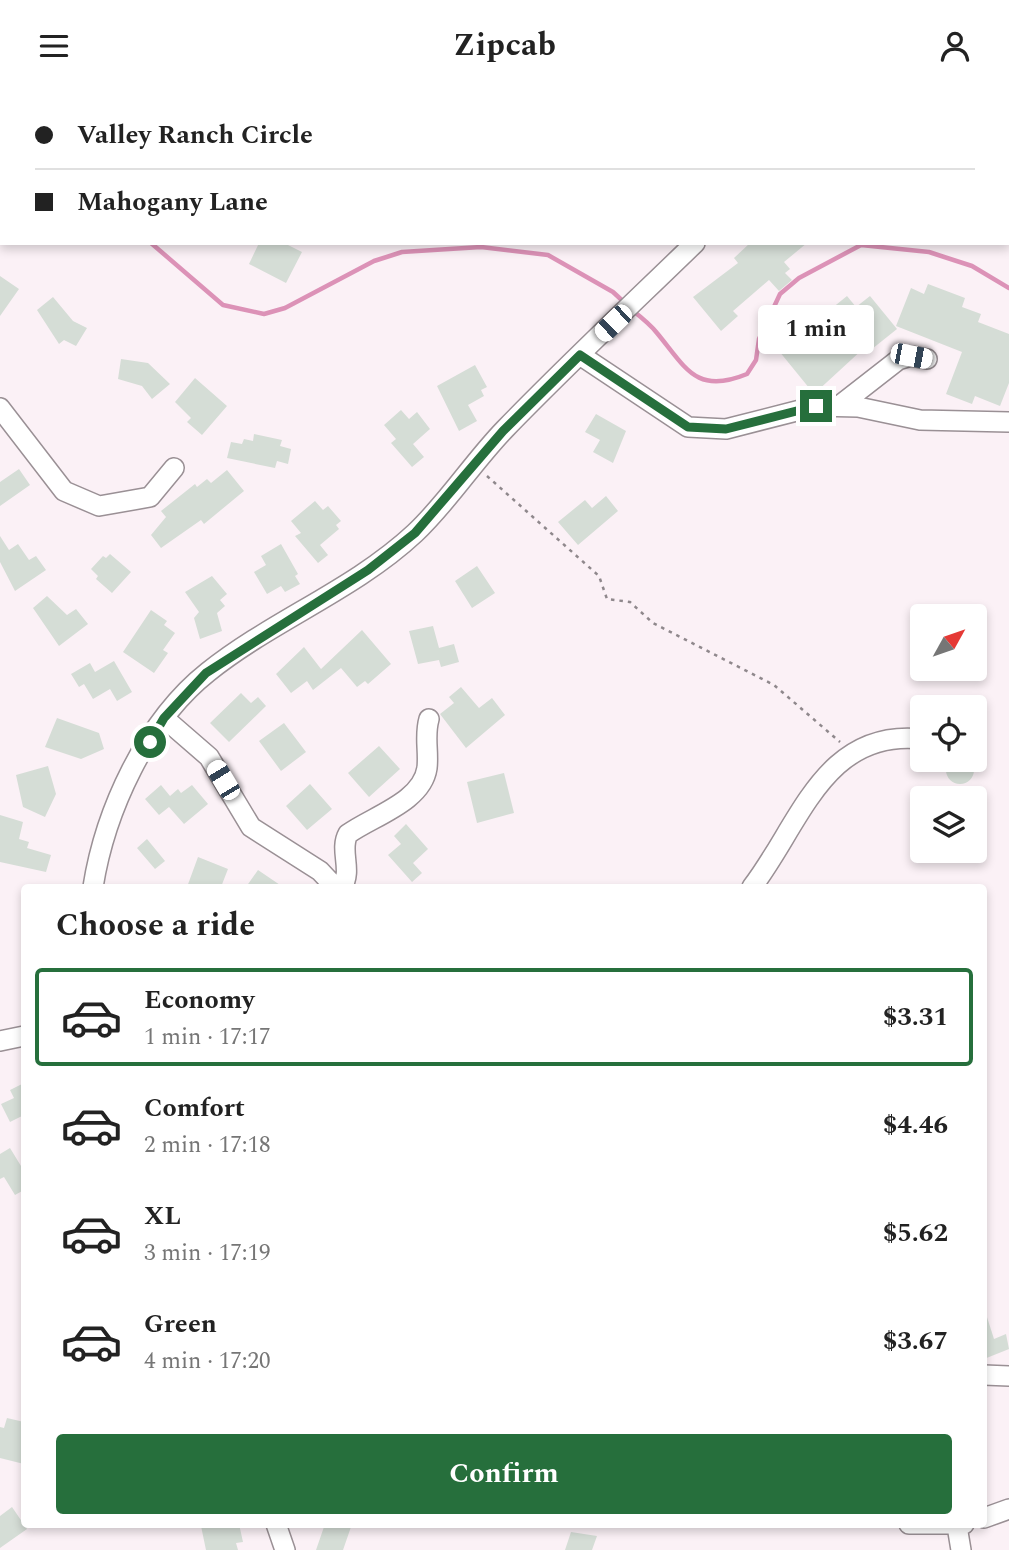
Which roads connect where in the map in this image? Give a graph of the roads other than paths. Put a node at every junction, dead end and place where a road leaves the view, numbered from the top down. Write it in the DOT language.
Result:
graph roads {
  1 [pos="693,245"];
  2 [pos="580,355"];
  3 [pos="927,359"];
  4 [pos="839,406"];
  5 [pos="0,408"];
  6 [pos="1009,422"];
  7 [pos="174,468"];
  8 [pos="164,718"];
  9 [pos="429,719"];
  10 [pos="910,737"];
  11 [pos="93,884"];
  12 [pos="332,884"];
  13 [pos="343,884"];
  14 [pos="754,884"];
  15 [pos="21,1037"];
  16 [pos="0,1041"];
  17 [pos="987,1375"];
  18 [pos="1009,1376"];
  19 [pos="1009,1509"];
  20 [pos="987,1517"];
  21 [pos="277,1528"];
  22 [pos="961,1528"];
  23 [pos="285,1550"];
  24 [pos="961,1550"];
  1 -- 2 [label="street"];
  2 -- 4 [label="street"];
  2 -- 8 [label="street"];
  3 -- 4 [label="street"];
  4 -- 6 [label="street"];
  5 -- 7 [label="street"];
  8 -- 11 [label="street"];
  8 -- 12 [label="street"];
  9 -- 13 [label="street"];
  10 -- 14 [label="street"];
  15 -- 16 [label="street"];
  17 -- 18 [label="street"];
  19 -- 20 [label="street"];
  21 -- 23 [label="street"];
  22 -- 24 [label="street"];
}
